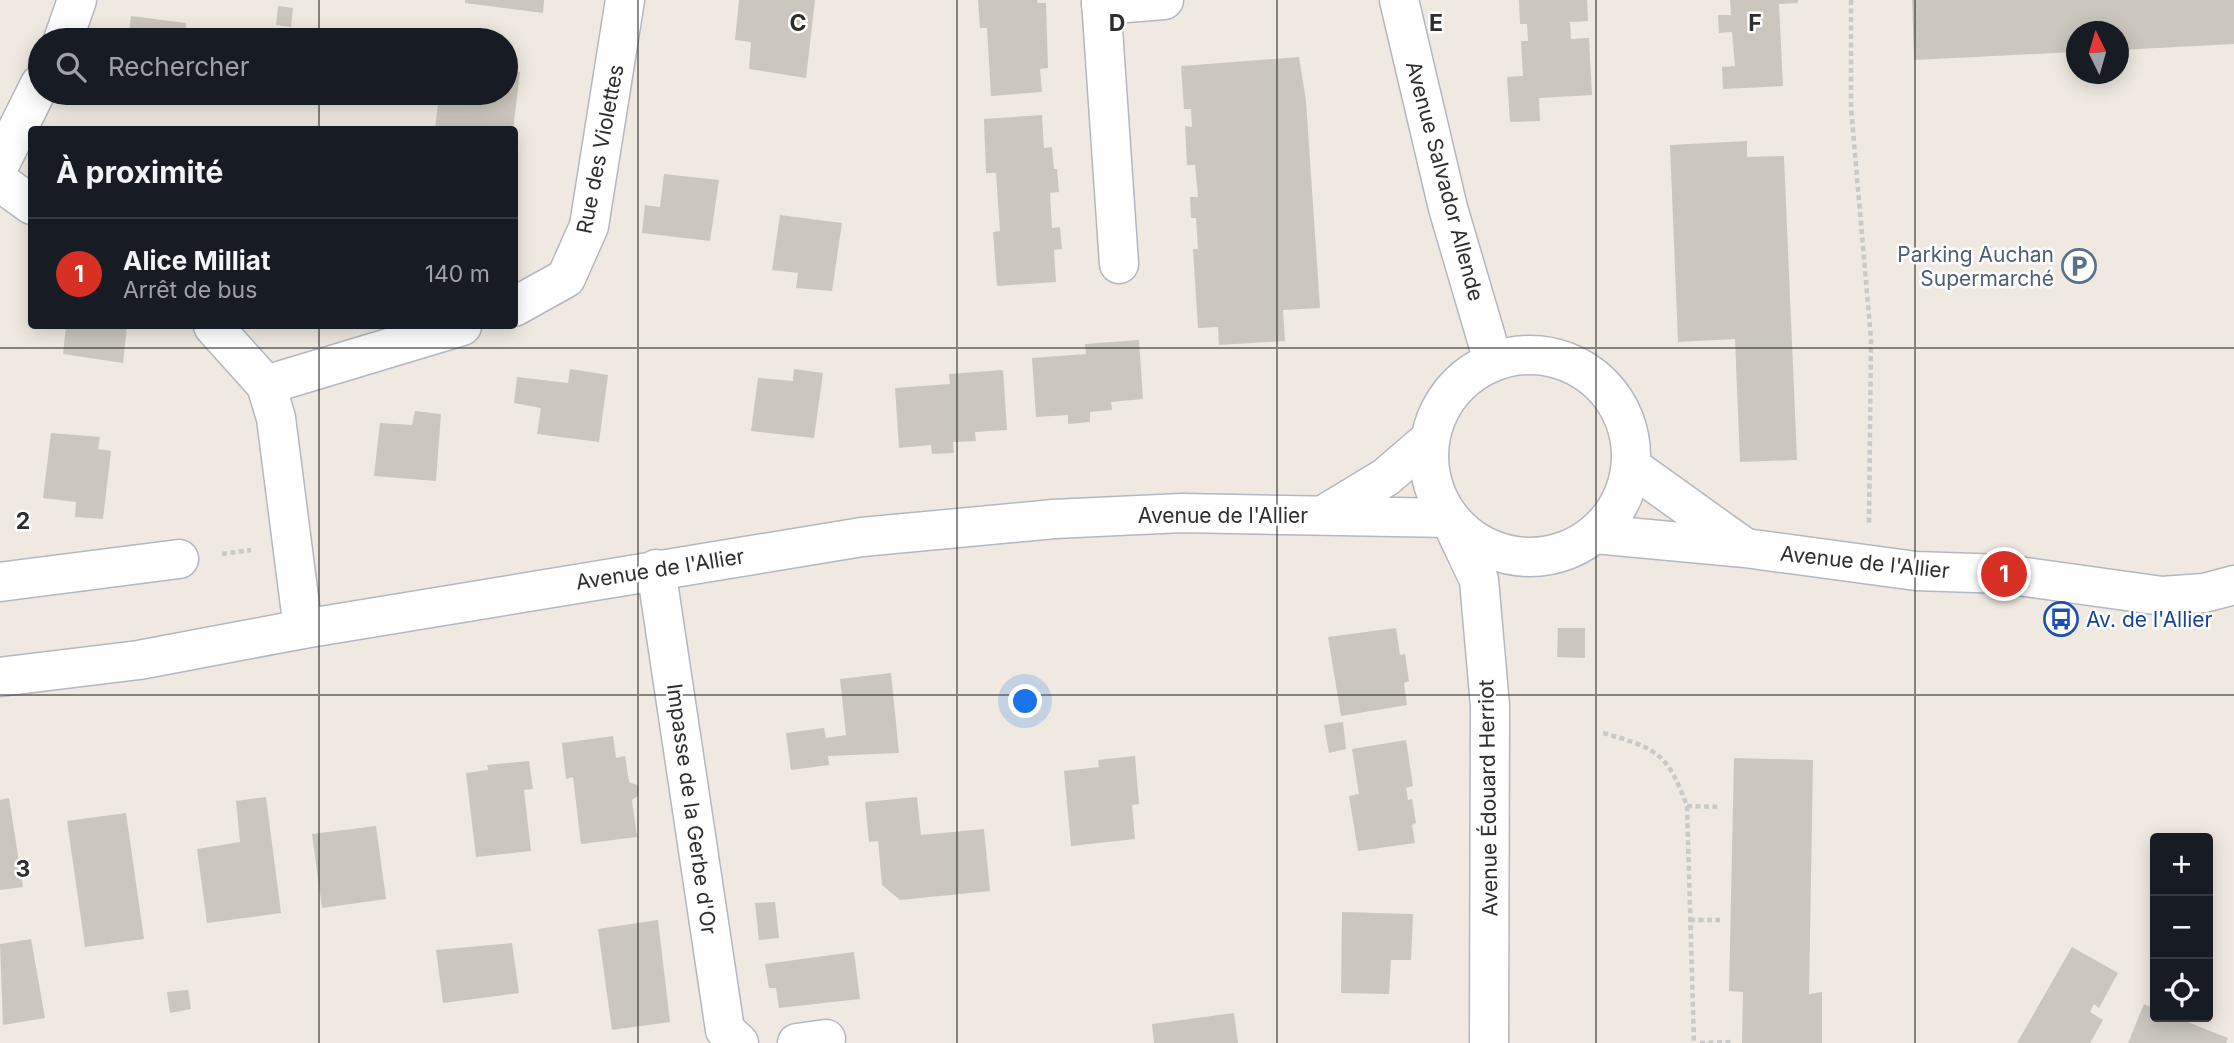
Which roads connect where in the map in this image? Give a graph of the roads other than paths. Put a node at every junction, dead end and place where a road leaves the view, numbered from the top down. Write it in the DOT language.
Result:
graph roads {
  1 [pos="77,0"];
  2 [pos="625,0"];
  3 [pos="1164,0"];
  4 [pos="1399,0"];
  5 [pos="1101,2"];
  6 [pos="67,28"];
  7 [pos="29,105"];
  8 [pos="0,163"];
  9 [pos="0,182"];
  10 [pos="28,202"];
  11 [pos="1119,264"];
  12 [pos="518,305"];
  13 [pos="216,329"];
  14 [pos="452,329"];
  15 [pos="1493,361"];
  16 [pos="266,385"];
  17 [pos="1429,440"];
  18 [pos="1632,467"];
  19 [pos="1325,514"];
  20 [pos="1450,518"];
  21 [pos="1595,534"];
  22 [pos="1745,548"];
  23 [pos="179,559"];
  24 [pos="656,569"];
  25 [pos="0,582"];
  26 [pos="2234,584"];
  27 [pos="303,629"];
  28 [pos="0,677"];
  29 [pos="739,1043"];
  30 [pos="1489,1043"];
  1 -- 6 [label="street"];
  2 -- 12 [label="street, Rue des Violettes"];
  3 -- 5 [label="street"];
  4 -- 15 [label="street, Avenue Salvador Allende"];
  5 -- 11 [label="street"];
  7 -- 8 [label="street"];
  9 -- 10 [label="street"];
  13 -- 16 [label="street"];
  14 -- 16 [label="street"];
  15 -- 17 [label="street"];
  15 -- 18 [label="street"];
  16 -- 27 [label="street"];
  17 -- 19 [label="street, Avenue de l'Allier"];
  17 -- 20 [label="street"];
  18 -- 21 [label="street"];
  18 -- 22 [label="street, Avenue de l'Allier"];
  19 -- 20 [label="street, Avenue de l'Allier"];
  19 -- 24 [label="street, Avenue de l'Allier"];
  20 -- 21 [label="street"];
  20 -- 30 [label="street, Avenue Édouard Herriot"];
  21 -- 22 [label="street, Avenue de l'Allier"];
  22 -- 26 [label="street, Avenue de l'Allier"];
  23 -- 25 [label="street"];
  24 -- 27 [label="street, Avenue de l'Allier"];
  24 -- 29 [label="street, Impasse de la Gerbe d'Or"];
  27 -- 28 [label="street, Avenue de l'Allier"];
}
